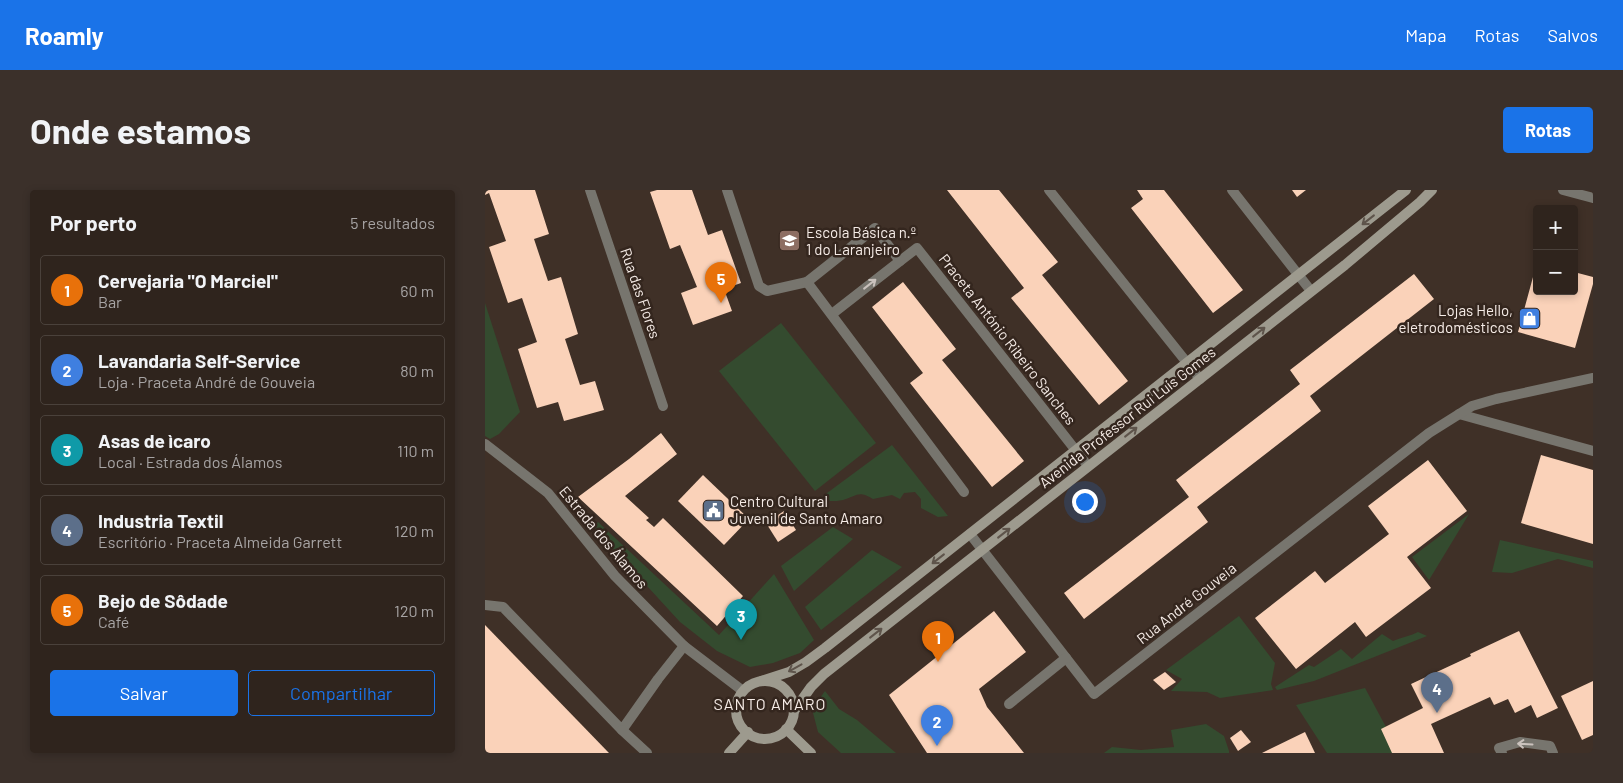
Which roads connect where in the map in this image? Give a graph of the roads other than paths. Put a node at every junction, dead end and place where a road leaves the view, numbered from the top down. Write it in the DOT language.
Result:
graph roads {
  1 [pos="591,190"];
  2 [pos="727,190"];
  3 [pos="1049,190"];
  4 [pos="1231,190"];
  5 [pos="1406,190"];
  6 [pos="1433,190"];
  7 [pos="1563,190"];
  8 [pos="1593,198"];
  9 [pos="900,261"];
  10 [pos="1298,275"];
  11 [pos="807,282"];
  12 [pos="1311,291"];
  13 [pos="832,314"];
  14 [pos="1187,363"];
  15 [pos="1593,378"];
  16 [pos="1200,379"];
  17 [pos="663,406"];
  18 [pos="1459,414"];
  19 [pos="485,444"];
  20 [pos="1076,450"];
  21 [pos="1593,451"];
  22 [pos="1088,466"];
  23 [pos="964,492"];
  24 [pos="970,534"];
  25 [pos="983,550"];
  26 [pos="485,605"];
  27 [pos="684,646"];
  28 [pos="1066,658"];
  29 [pos="761,681"];
  30 [pos="743,691"];
  31 [pos="1009,704"];
  32 [pos="794,711"];
  33 [pos="787,729"];
  34 [pos="623,730"];
  35 [pos="747,732"];
  36 [pos="647,753"];
  37 [pos="729,753"];
  38 [pos="811,753"];
  39 [pos="1501,753"];
  40 [pos="1553,753"];
  1 -- 17 [label="street, Rua das Flores"];
  2 -- 11 [label="street"];
  3 -- 14 [label="street"];
  4 -- 10 [label="street"];
  5 -- 10 [label="main road, Avenida Professor Rui Luís Gomes, one-way"];
  6 -- 12 [label="main road, Avenida Professor Rui Luís Gomes"];
  7 -- 8 [label="street"];
  9 -- 11 [label="street"];
  13 -- 9 [label="street, Praceta António Ribeiro Sanches, one-way"];
  9 -- 20 [label="street, Praceta António Ribeiro Sanches"];
  10 -- 12 [label="street"];
  10 -- 14 [label="main road, Avenida Professor Rui Luís Gomes"];
  11 -- 13 [label="street"];
  16 -- 12 [label="main road, Avenida Professor Rui Luís Gomes, one-way"];
  13 -- 23 [label="street"];
  14 -- 16 [label="street"];
  14 -- 20 [label="main road, Avenida Professor Rui Luís Gomes"];
  15 -- 18 [label="street"];
  22 -- 16 [label="main road, Avenida Professor Rui Luís Gomes, one-way"];
  18 -- 21 [label="street"];
  18 -- 28 [label="street, Rua André Gouveia"];
  19 -- 27 [label="street, Estrada dos Álamos"];
  20 -- 22 [label="street, Praceta António Ribeiro Sanches"];
  20 -- 24 [label="main road, Avenida Professor Rui Luís Gomes"];
  25 -- 22 [label="main road, Avenida Professor Rui Luís Gomes, one-way"];
  24 -- 25 [label="street, Rua André Gouveia"];
  24 -- 29 [label="main road, Avenida Professor Rui Luís Gomes, one-way"];
  25 -- 28 [label="street, Rua André Gouveia"];
  32 -- 25 [label="main road, Avenida Professor Rui Luís Gomes, one-way"];
  26 -- 34 [label="street"];
  27 -- 30 [label="street, Estrada dos Álamos"];
  27 -- 34 [label="street"];
  28 -- 31 [label="street"];
  29 -- 30 [label="main road"];
  29 -- 32 [label="main road"];
  30 -- 35 [label="main road"];
  32 -- 33 [label="main road"];
  33 -- 35 [label="main road"];
  33 -- 38 [label="main road"];
  34 -- 36 [label="street"];
  35 -- 37 [label="main road"];
  40 -- 39 [label="street, one-way"];
}
